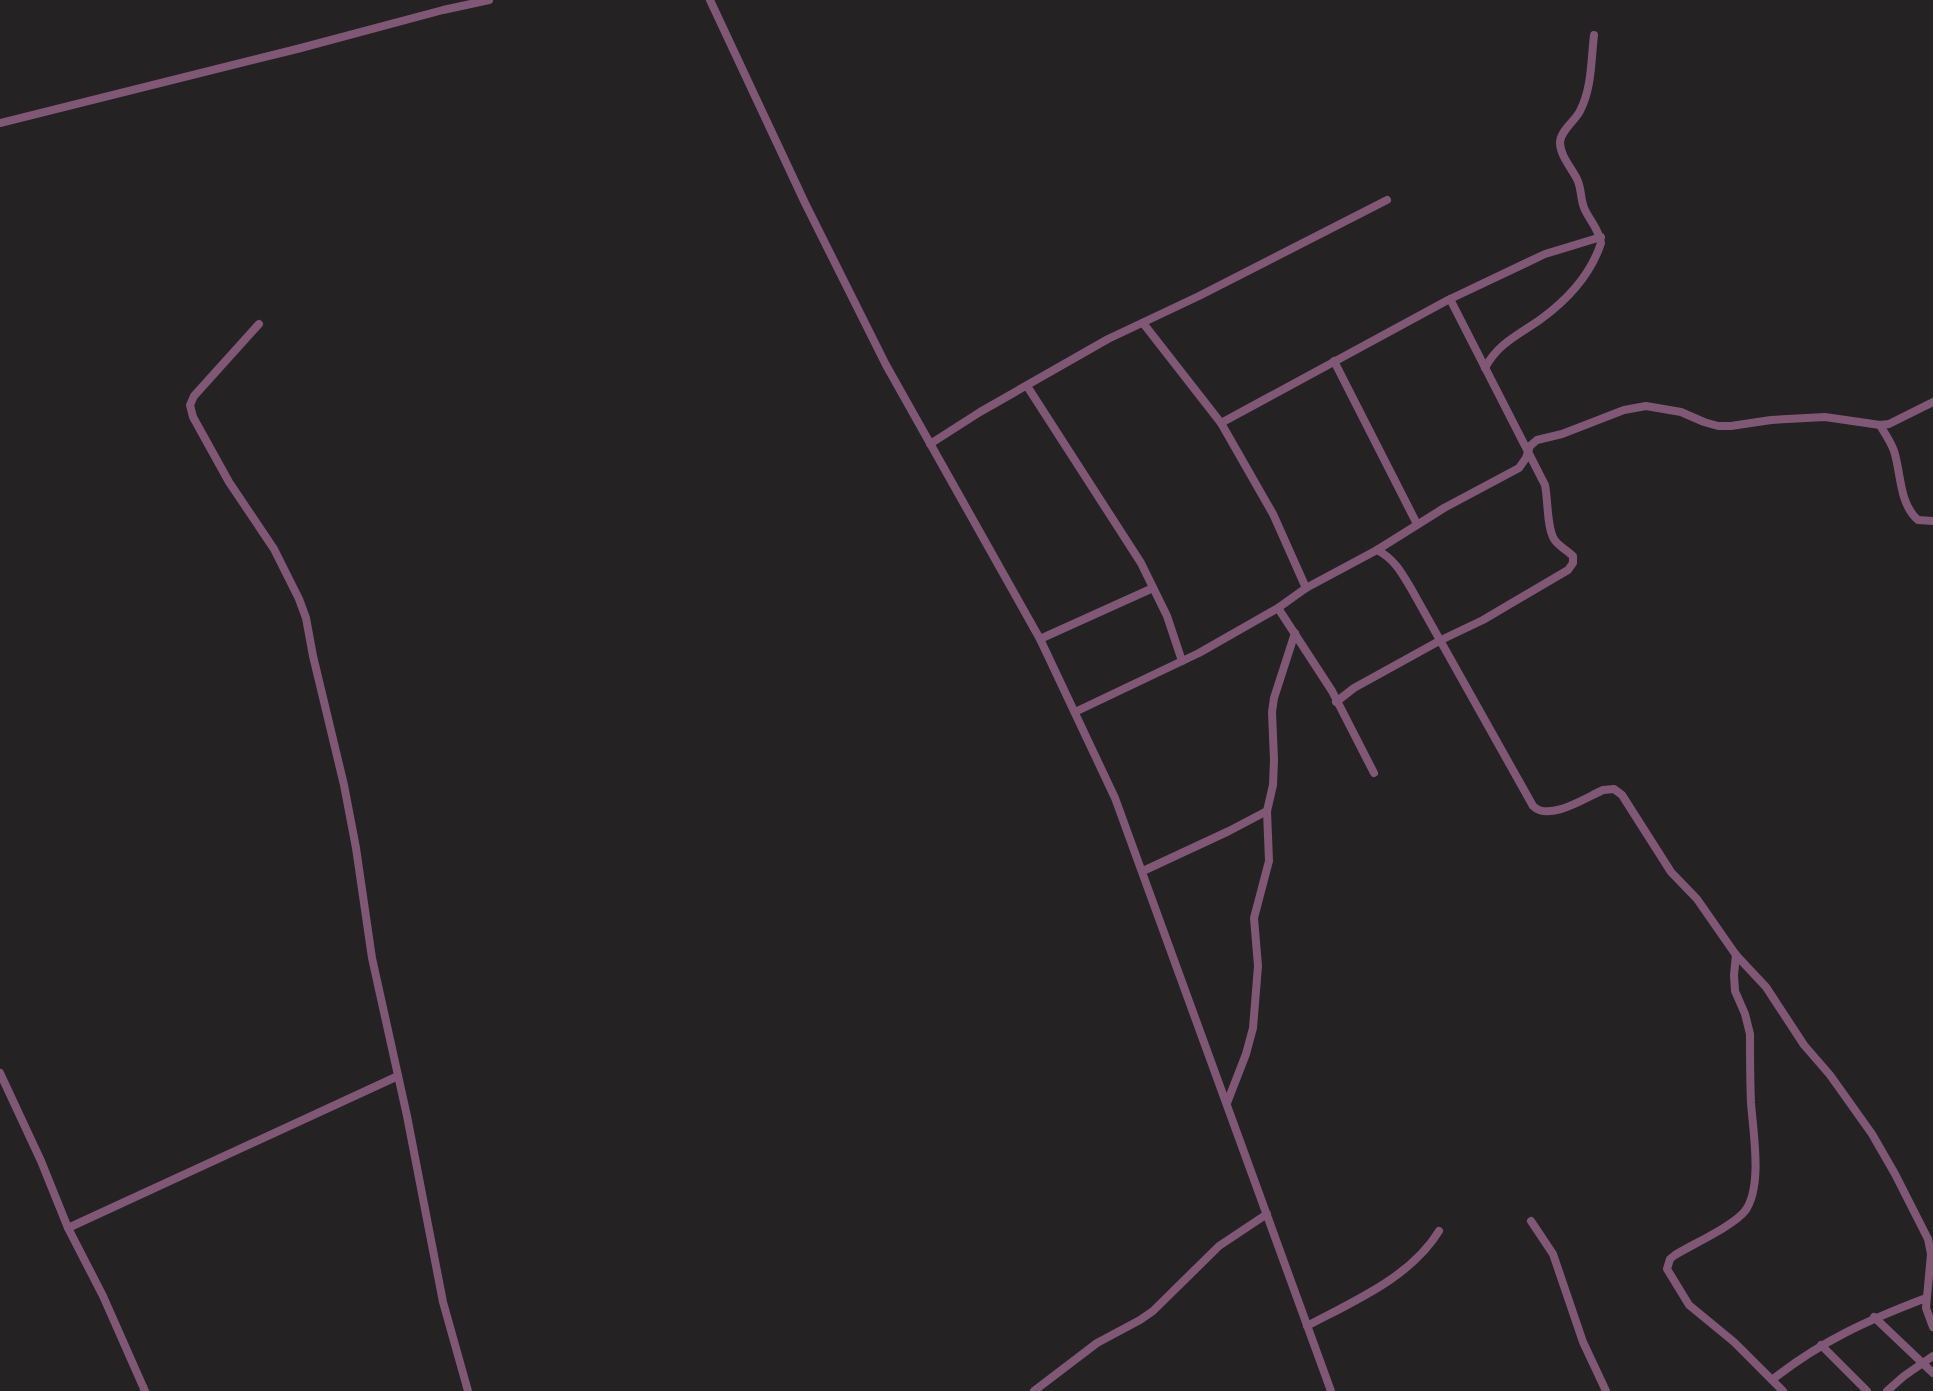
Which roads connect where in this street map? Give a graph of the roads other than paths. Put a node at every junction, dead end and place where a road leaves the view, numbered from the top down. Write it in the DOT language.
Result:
graph roads {
  1 [pos="489,0"];
  2 [pos="710,0"];
  3 [pos="1594,34"];
  4 [pos="0,123"];
  5 [pos="1387,200"];
  6 [pos="1600,237"];
  7 [pos="1450,299"];
  8 [pos="1143,323"];
  9 [pos="259,324"];
  10 [pos="1334,361"];
  11 [pos="1485,368"];
  12 [pos="1027,386"];
  13 [pos="1933,402"];
  14 [pos="1221,423"];
  15 [pos="1880,425"];
  16 [pos="930,444"];
  17 [pos="1528,453"];
  18 [pos="1933,521"];
  19 [pos="1417,524"];
  20 [pos="1377,550"];
  21 [pos="1153,588"];
  22 [pos="1306,588"];
  23 [pos="1278,608"];
  24 [pos="1295,633"];
  25 [pos="1040,639"];
  26 [pos="1441,640"];
  27 [pos="1182,661"];
  28 [pos="1336,702"];
  29 [pos="1075,712"];
  30 [pos="1374,773"];
  31 [pos="1267,811"];
  32 [pos="1143,871"];
  33 [pos="1736,954"];
  34 [pos="0,1072"];
  35 [pos="398,1076"];
  36 [pos="1227,1103"];
  37 [pos="1267,1214"];
  38 [pos="1530,1221"];
  39 [pos="68,1228"];
  40 [pos="1439,1231"];
  41 [pos="1926,1298"];
  42 [pos="1874,1317"];
  43 [pos="1307,1326"];
  44 [pos="1933,1327"];
  45 [pos="1821,1345"];
  46 [pos="1933,1356"];
  47 [pos="1923,1363"];
  48 [pos="1933,1373"];
  49 [pos="1772,1380"];
  50 [pos="145,1391"];
  51 [pos="468,1391"];
  52 [pos="1034,1391"];
  53 [pos="1331,1391"];
  54 [pos="1606,1391"];
  55 [pos="1783,1391"];
  56 [pos="1867,1391"];
  57 [pos="1887,1391"];
  1 -- 4 [label="street"];
  2 -- 16 [label="street"];
  3 -- 6 [label="street"];
  5 -- 8 [label="street"];
  6 -- 7 [label="street"];
  6 -- 11 [label="street"];
  7 -- 10 [label="street"];
  7 -- 11 [label="street"];
  8 -- 12 [label="street"];
  8 -- 14 [label="street"];
  9 -- 35 [label="street"];
  10 -- 14 [label="street"];
  10 -- 19 [label="street"];
  11 -- 17 [label="street"];
  12 -- 16 [label="street"];
  12 -- 21 [label="street"];
  13 -- 15 [label="street"];
  14 -- 22 [label="street"];
  15 -- 17 [label="street"];
  15 -- 18 [label="street"];
  16 -- 25 [label="street"];
  17 -- 19 [label="street"];
  17 -- 26 [label="street"];
  19 -- 20 [label="street"];
  20 -- 22 [label="street"];
  20 -- 26 [label="street"];
  21 -- 25 [label="street"];
  21 -- 27 [label="street"];
  22 -- 23 [label="street"];
  23 -- 24 [label="street"];
  23 -- 27 [label="street"];
  24 -- 28 [label="street"];
  24 -- 31 [label="street"];
  25 -- 29 [label="street"];
  26 -- 28 [label="street"];
  26 -- 33 [label="street"];
  27 -- 29 [label="street"];
  28 -- 30 [label="street"];
  29 -- 32 [label="street"];
  31 -- 32 [label="street"];
  31 -- 36 [label="street"];
  32 -- 36 [label="street"];
  33 -- 41 [label="street"];
  33 -- 49 [label="street"];
  34 -- 39 [label="street"];
  35 -- 39 [label="street"];
  35 -- 51 [label="street"];
  36 -- 37 [label="street"];
  37 -- 43 [label="street"];
  37 -- 52 [label="street"];
  38 -- 54 [label="street"];
  39 -- 50 [label="street"];
  40 -- 43 [label="street"];
  41 -- 42 [label="street"];
  41 -- 44 [label="street"];
  42 -- 45 [label="street"];
  42 -- 47 [label="street"];
  43 -- 53 [label="street"];
  45 -- 49 [label="street"];
  45 -- 56 [label="street"];
  46 -- 47 [label="street"];
  47 -- 48 [label="street"];
  47 -- 57 [label="street"];
  49 -- 55 [label="street"];
}
